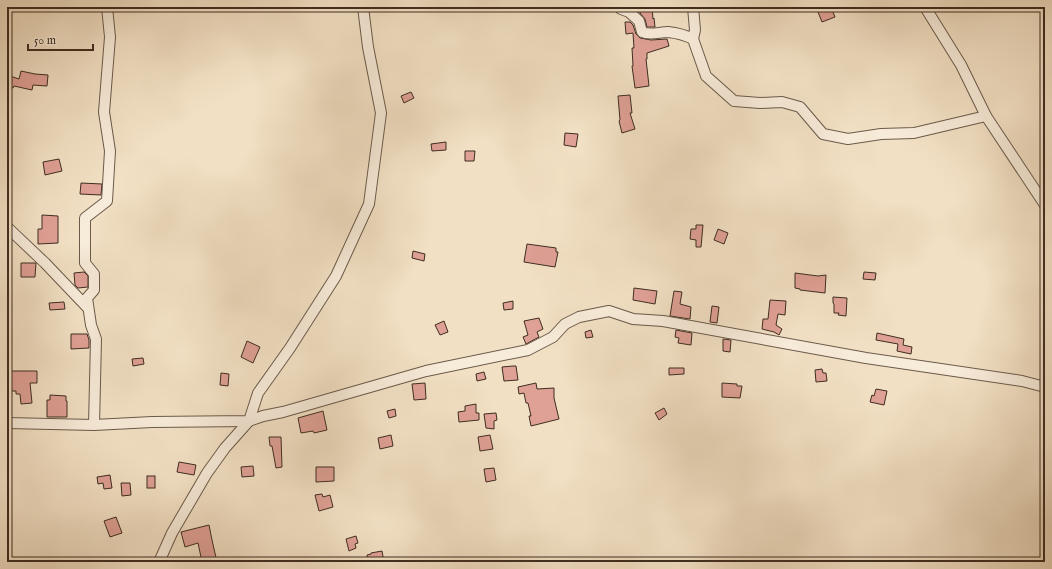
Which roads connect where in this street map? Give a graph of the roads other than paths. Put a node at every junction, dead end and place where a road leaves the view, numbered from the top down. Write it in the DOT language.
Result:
graph roads {
  1 [pos="107,7"];
  2 [pos="363,7"];
  3 [pos="621,7"];
  4 [pos="693,7"];
  5 [pos="925,7"];
  6 [pos="694,39"];
  7 [pos="986,116"];
  8 [pos="1045,205"];
  9 [pos="7,227"];
  10 [pos="87,307"];
  11 [pos="1045,387"];
  12 [pos="249,421"];
  13 [pos="7,423"];
  14 [pos="94,425"];
  15 [pos="159,562"];
  1 -- 10 [label="street"];
  2 -- 12 [label="street"];
  3 -- 6 [label="street"];
  4 -- 6 [label="street"];
  5 -- 7 [label="street"];
  6 -- 7 [label="street"];
  7 -- 8 [label="street"];
  9 -- 10 [label="street"];
  10 -- 14 [label="street"];
  11 -- 12 [label="street"];
  12 -- 14 [label="street"];
  12 -- 15 [label="street"];
  13 -- 14 [label="street"];
}
